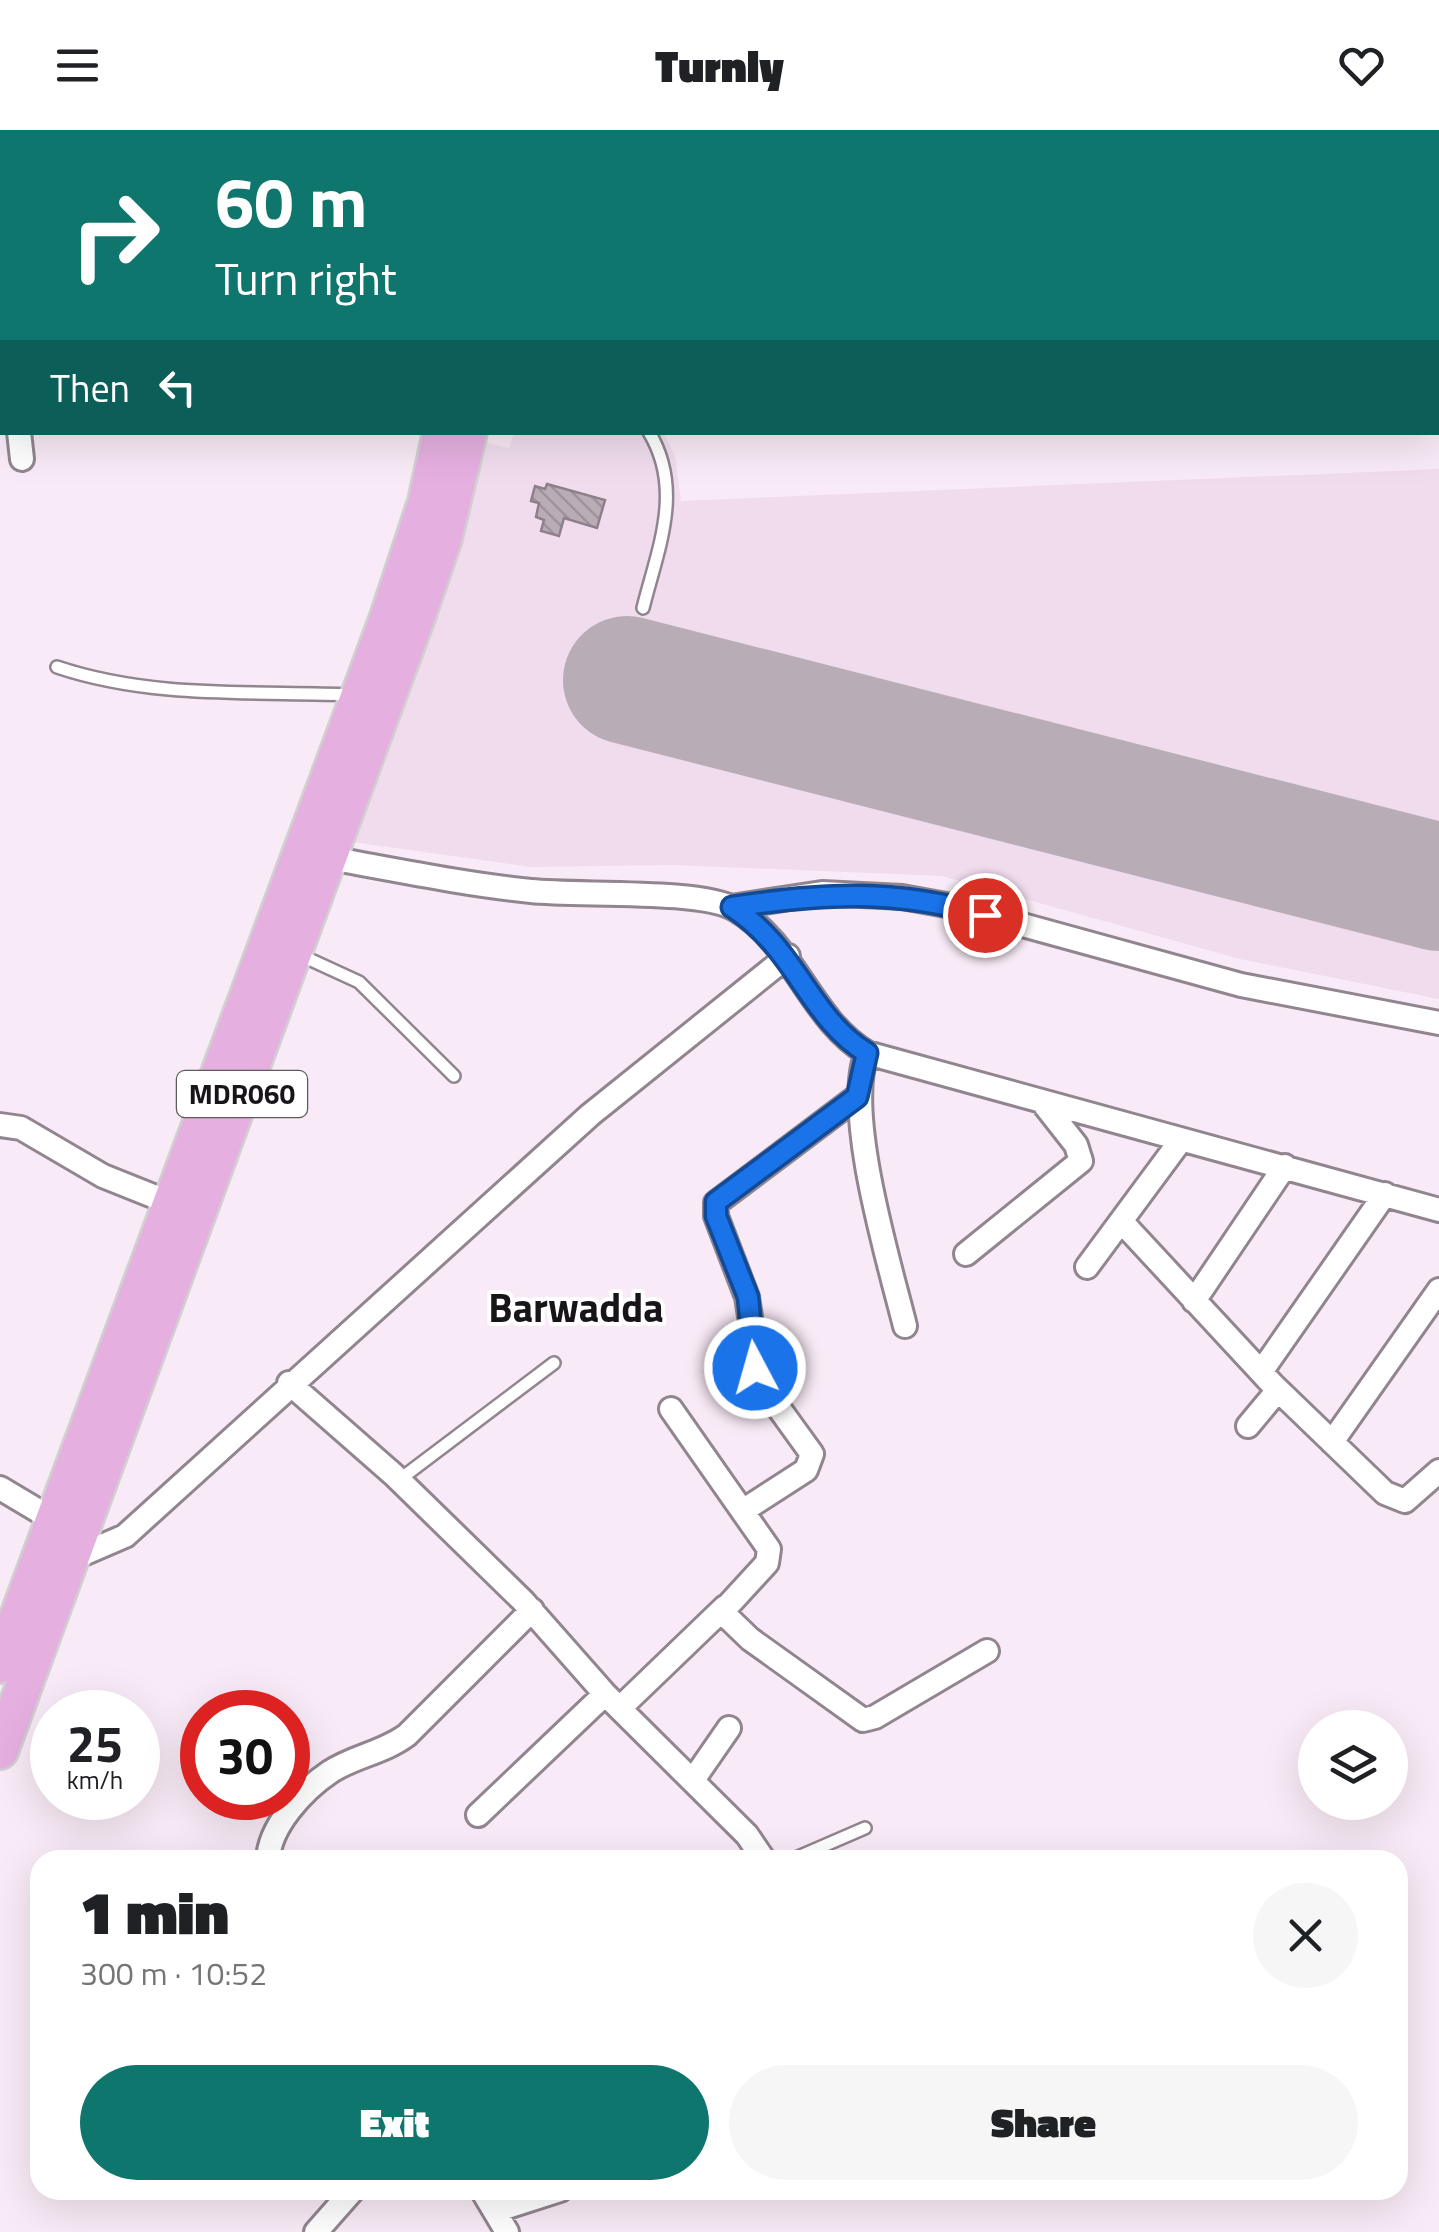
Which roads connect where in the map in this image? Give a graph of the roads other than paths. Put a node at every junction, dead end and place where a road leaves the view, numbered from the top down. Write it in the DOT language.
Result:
graph roads {
  1 [pos="19,435"];
  2 [pos="440,435"];
  3 [pos="468,435"];
  4 [pos="650,435"];
  5 [pos="22,459"];
  6 [pos="643,608"];
  7 [pos="57,667"];
  8 [pos="372,700"];
  9 [pos="329,858"];
  10 [pos="732,907"];
  11 [pos="294,952"];
  12 [pos="788,956"];
  13 [pos="1439,1024"];
  14 [pos="867,1053"];
  15 [pos="454,1076"];
  16 [pos="857,1097"];
  17 [pos="1043,1103"];
  18 [pos="0,1125"];
  19 [pos="1181,1140"];
  20 [pos="1285,1166"];
  21 [pos="1385,1194"];
  22 [pos="173,1204"];
  23 [pos="1439,1210"];
  24 [pos="1121,1221"];
  25 [pos="966,1254"];
  26 [pos="1086,1268"];
  27 [pos="1439,1290"];
  28 [pos="1194,1301"];
  29 [pos="906,1326"];
  30 [pos="554,1362"];
  31 [pos="1261,1372"];
  32 [pos="290,1383"];
  33 [pos="1278,1390"];
  34 [pos="672,1409"];
  35 [pos="1248,1426"];
  36 [pos="1332,1442"];
  37 [pos="1439,1471"];
  38 [pos="399,1480"];
  39 [pos="0,1488"];
  40 [pos="744,1510"];
  41 [pos="52,1520"];
  42 [pos="67,1561"];
  43 [pos="725,1606"];
  44 [pos="532,1610"];
  45 [pos="987,1651"];
  46 [pos="0,1665"];
  47 [pos="612,1701"];
  48 [pos="729,1728"];
  49 [pos="0,1751"];
  50 [pos="693,1780"];
  51 [pos="478,1815"];
  52 [pos="865,1828"];
  53 [pos="271,1850"];
  54 [pos="757,1850"];
  55 [pos="815,1850"];
  56 [pos="345,2200"];
  57 [pos="488,2200"];
  58 [pos="529,2200"];
  59 [pos="495,2211"];
  60 [pos="316,2232"];
  61 [pos="508,2232"];
  1 -- 5 [label="street"];
  2 -- 8 [label="main road, MDR060"];
  3 -- 8 [label="main road, MDR060"];
  4 -- 6 [label="lane"];
  7 -- 8 [label="lane"];
  8 -- 9 [label="main road, MDR060"];
  8 -- 22 [label="main road, MDR060"];
  9 -- 10 [label="street"];
  9 -- 11 [label="main road, MDR060"];
  10 -- 12 [label="street"];
  10 -- 13 [label="street"];
  11 -- 15 [label="lane"];
  11 -- 42 [label="main road, MDR060"];
  12 -- 14 [label="street"];
  12 -- 32 [label="street"];
  14 -- 16 [label="street"];
  14 -- 17 [label="street"];
  16 -- 29 [label="street"];
  16 -- 40 [label="street"];
  17 -- 19 [label="street"];
  17 -- 25 [label="street"];
  18 -- 22 [label="street"];
  19 -- 20 [label="street"];
  19 -- 24 [label="street"];
  20 -- 21 [label="street"];
  20 -- 28 [label="street"];
  21 -- 23 [label="street"];
  21 -- 31 [label="street"];
  22 -- 41 [label="main road, MDR060"];
  24 -- 26 [label="street"];
  24 -- 28 [label="street"];
  27 -- 36 [label="street"];
  28 -- 31 [label="street"];
  30 -- 38 [label="lane"];
  31 -- 33 [label="street"];
  32 -- 38 [label="street"];
  32 -- 42 [label="street"];
  33 -- 35 [label="street"];
  33 -- 36 [label="street"];
  34 -- 40 [label="street"];
  36 -- 37 [label="street"];
  38 -- 44 [label="street"];
  39 -- 41 [label="street"];
  40 -- 43 [label="street"];
  41 -- 46 [label="main road, MDR060"];
  42 -- 49 [label="main road, MDR060"];
  43 -- 45 [label="street"];
  43 -- 47 [label="street"];
  44 -- 47 [label="street"];
  44 -- 53 [label="street"];
  47 -- 50 [label="street"];
  47 -- 51 [label="street"];
  48 -- 50 [label="street"];
  50 -- 54 [label="street"];
  52 -- 55 [label="lane"];
  56 -- 60 [label="street"];
  57 -- 59 [label="street"];
  58 -- 59 [label="street"];
  59 -- 61 [label="street"];
}
